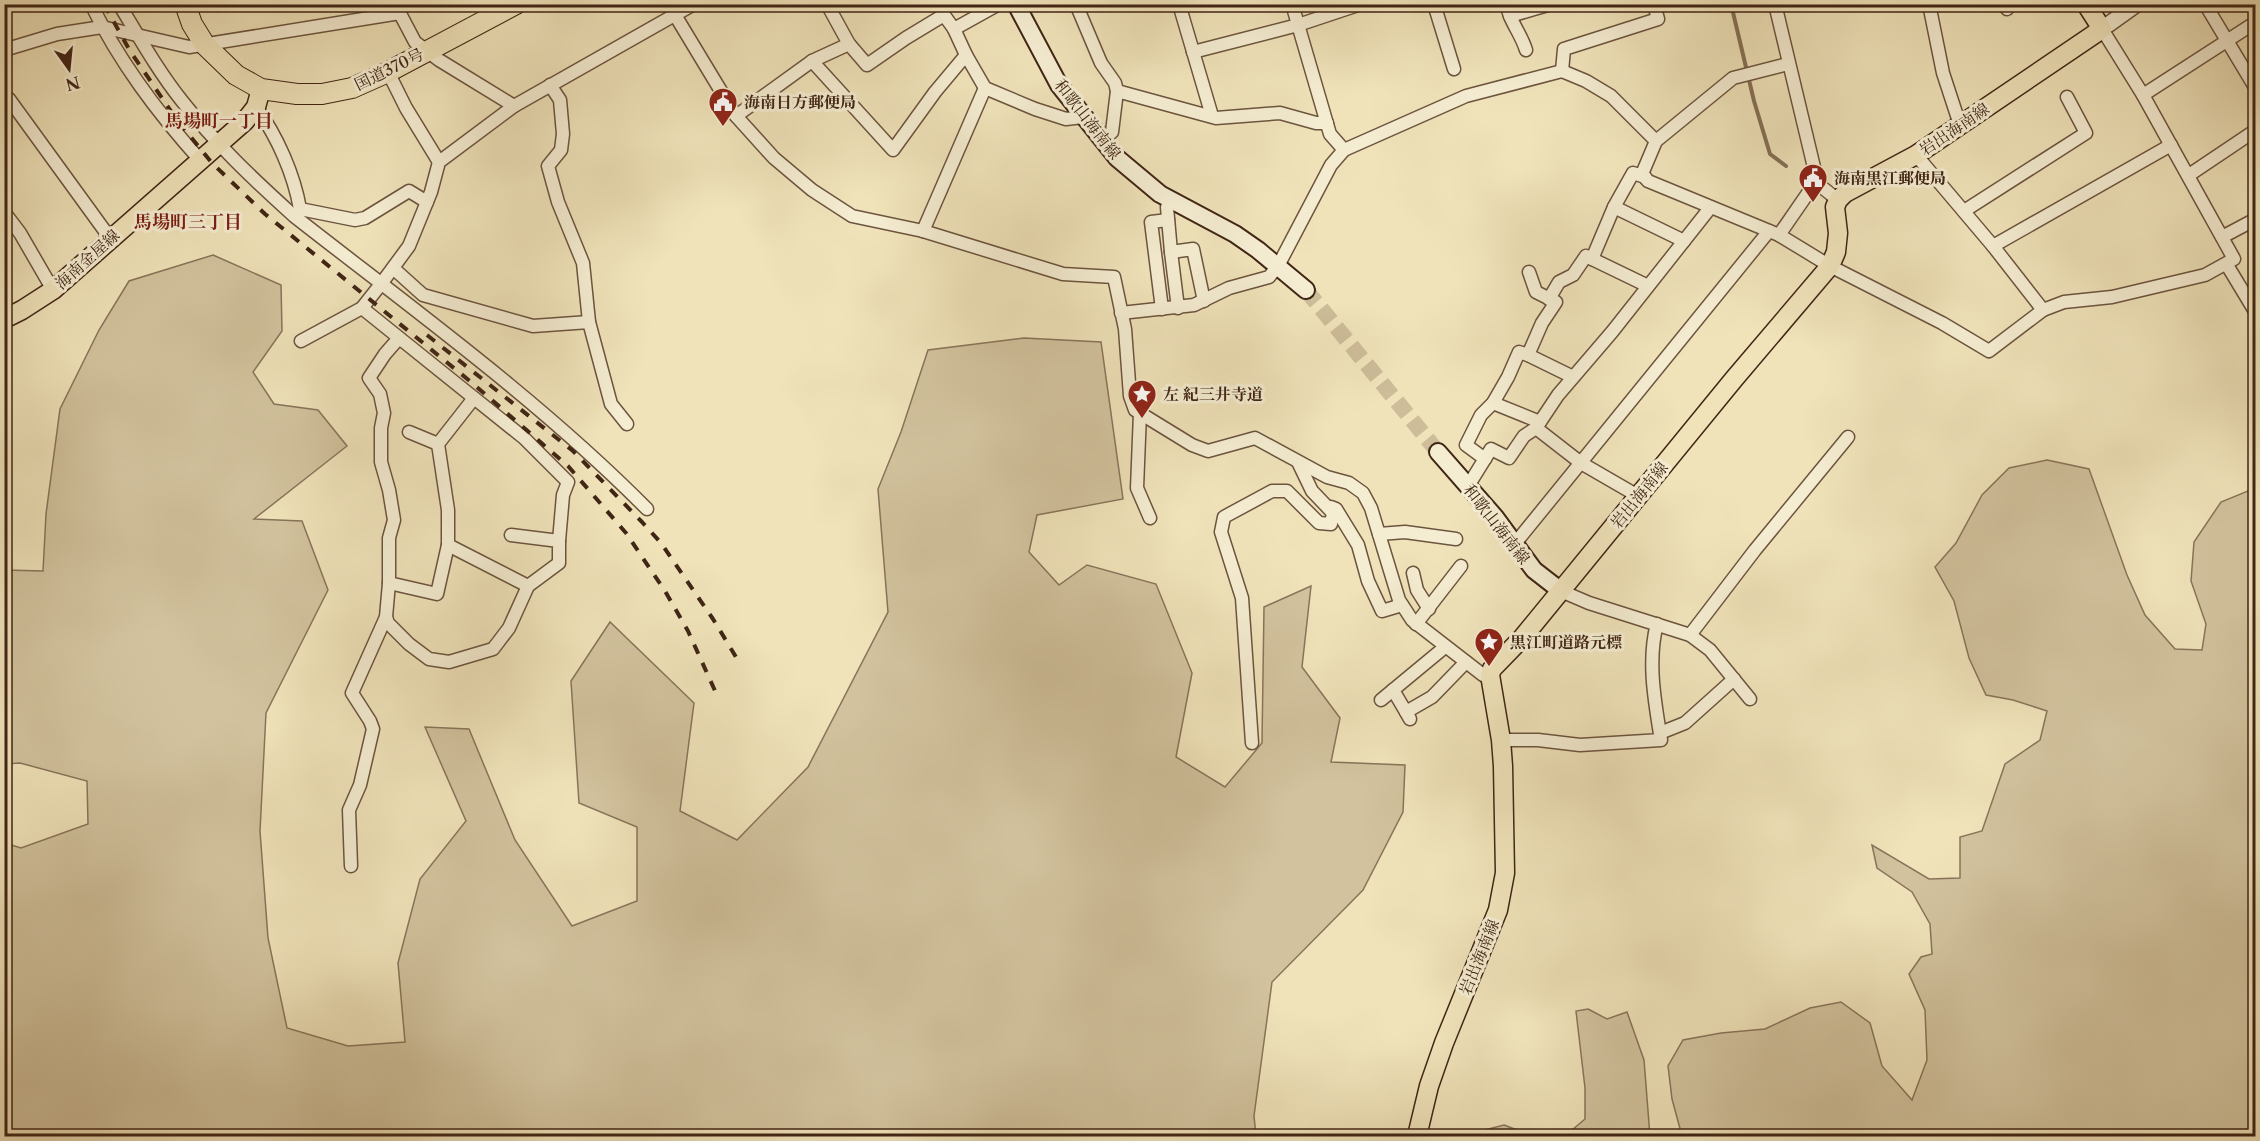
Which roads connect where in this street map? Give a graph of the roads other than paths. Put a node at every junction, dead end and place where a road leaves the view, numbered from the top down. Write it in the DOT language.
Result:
graph roads {
  1 [pos="91,4"];
  2 [pos="119,4"];
  3 [pos="185,4"];
  4 [pos="516,4"];
  5 [pos="694,4"];
  6 [pos="827,4"];
  7 [pos="999,4"];
  8 [pos="1016,4"];
  9 [pos="1076,4"];
  10 [pos="1179,4"];
  11 [pos="1292,4"];
  12 [pos="1361,4"];
  13 [pos="1434,4"];
  14 [pos="1551,4"];
  15 [pos="1654,4"];
  16 [pos="1775,4"];
  17 [pos="1929,4"];
  18 [pos="2086,4"];
  19 [pos="2137,4"];
  20 [pos="2205,4"];
  21 [pos="398,9"];
  22 [pos="942,10"];
  23 [pos="1508,10"];
  24 [pos="675,15"];
  25 [pos="2256,22"];
  26 [pos="1298,25"];
  27 [pos="102,27"];
  28 [pos="954,29"];
  29 [pos="2102,29"];
  30 [pos="137,34"];
  31 [pos="2227,41"];
  32 [pos="849,44"];
  33 [pos="205,45"];
  34 [pos="4,50"];
  35 [pos="427,50"];
  36 [pos="1526,50"];
  37 [pos="1193,52"];
  38 [pos="966,56"];
  39 [pos="812,61"];
  40 [pos="1788,64"];
  41 [pos="1454,69"];
  42 [pos="1562,71"];
  43 [pos="388,72"];
  44 [pos="550,85"];
  45 [pos="985,88"];
  46 [pos="2256,89"];
  47 [pos="1117,91"];
  48 [pos="2143,95"];
  49 [pos="4,96"];
  50 [pos="2067,97"];
  51 [pos="259,98"];
  52 [pos="513,106"];
  53 [pos="736,116"];
  54 [pos="1212,116"];
  55 [pos="1083,117"];
  56 [pos="1327,123"];
  57 [pos="1960,124"];
  58 [pos="2256,130"];
  59 [pos="1102,141"];
  60 [pos="1656,141"];
  61 [pos="219,144"];
  62 [pos="2171,145"];
  63 [pos="1344,150"];
  64 [pos="1916,155"];
  65 [pos="200,160"];
  66 [pos="439,162"];
  67 [pos="2189,175"];
  68 [pos="1645,177"];
  69 [pos="1817,180"];
  70 [pos="1171,200"];
  71 [pos="1838,200"];
  72 [pos="427,202"];
  73 [pos="1614,207"];
  74 [pos="1710,208"];
  75 [pos="1964,211"];
  76 [pos="4,212"];
  77 [pos="297,212"];
  78 [pos="2256,219"];
  79 [pos="1168,220"];
  80 [pos="923,231"];
  81 [pos="1774,233"];
  82 [pos="2222,237"];
  83 [pos="110,238"];
  84 [pos="1684,241"];
  85 [pos="1994,246"];
  86 [pos="1171,252"];
  87 [pos="1593,259"];
  88 [pos="2227,265"];
  89 [pos="1278,266"];
  90 [pos="1830,266"];
  91 [pos="393,268"];
  92 [pos="1529,272"];
  93 [pos="381,284"];
  94 [pos="1648,286"];
  95 [pos="53,290"];
  96 [pos="1306,290"];
  97 [pos="1204,301"];
  98 [pos="1553,301"];
  99 [pos="362,308"];
  100 [pos="1179,308"];
  101 [pos="1162,309"];
  102 [pos="2043,310"];
  103 [pos="1121,313"];
  104 [pos="2256,313"];
  105 [pos="4,319"];
  106 [pos="589,322"];
  107 [pos="399,338"];
  108 [pos="301,341"];
  109 [pos="1528,355"];
  110 [pos="1573,377"];
  111 [pos="474,398"];
  112 [pos="1493,403"];
  113 [pos="1140,413"];
  114 [pos="627,424"];
  115 [pos="1538,425"];
  116 [pos="409,432"];
  117 [pos="1848,437"];
  118 [pos="438,444"];
  119 [pos="1438,452"];
  120 [pos="1485,459"];
  121 [pos="1298,462"];
  122 [pos="1581,463"];
  123 [pos="1468,486"];
  124 [pos="1638,496"];
  125 [pos="1323,503"];
  126 [pos="647,509"];
  127 [pos="1150,518"];
  128 [pos="1379,534"];
  129 [pos="510,535"];
  130 [pos="1456,539"];
  131 [pos="559,541"];
  132 [pos="448,545"];
  133 [pos="1514,546"];
  134 [pos="1461,566"];
  135 [pos="1413,573"];
  136 [pos="389,583"];
  137 [pos="528,586"];
  138 [pos="1561,591"];
  139 [pos="1402,605"];
  140 [pos="1429,609"];
  141 [pos="386,617"];
  142 [pos="1416,624"];
  143 [pos="1657,624"];
  144 [pos="1690,635"];
  145 [pos="1445,647"];
  146 [pos="1466,662"];
  147 [pos="1490,675"];
  148 [pos="1734,679"];
  149 [pos="1393,690"];
  150 [pos="1750,699"];
  151 [pos="1381,700"];
  152 [pos="1660,733"];
  153 [pos="1501,740"];
  154 [pos="1252,743"];
  155 [pos="351,866"];
  156 [pos="1418,1137"];
  1 -- 27 [label="street"];
  2 -- 30 [label="street"];
  3 -- 33 [label="highway, 国道370号"];
  4 -- 35 [label="highway, 国道370号"];
  5 -- 24 [label="street"];
  6 -- 32 [label="street"];
  7 -- 28 [label="street"];
  8 -- 55 [label="main road, 和歌山海南線"];
  9 -- 47 [label="street"];
  10 -- 37 [label="street"];
  11 -- 26 [label="street"];
  12 -- 26 [label="street"];
  13 -- 41 [label="street"];
  14 -- 23 [label="street"];
  15 -- 42 [label="street"];
  16 -- 40 [label="street"];
  17 -- 57 [label="street"];
  18 -- 29 [label="main road"];
  19 -- 29 [label="street"];
  20 -- 31 [label="street"];
  21 -- 33 [label="street"];
  21 -- 35 [label="street"];
  22 -- 28 [label="street"];
  22 -- 32 [label="street"];
  23 -- 36 [label="street"];
  24 -- 44 [label="street"];
  24 -- 53 [label="street"];
  25 -- 31 [label="street"];
  26 -- 37 [label="street"];
  26 -- 56 [label="street"];
  27 -- 30 [label="street"];
  27 -- 34 [label="street"];
  27 -- 65 [label="street"];
  28 -- 38 [label="street"];
  29 -- 48 [label="street"];
  29 -- 57 [label="main road, 岩出海南線"];
  30 -- 33 [label="street"];
  30 -- 61 [label="street"];
  31 -- 46 [label="street"];
  31 -- 48 [label="street"];
  32 -- 39 [label="street"];
  33 -- 51 [label="highway, 国道370号"];
  35 -- 43 [label="highway, 国道370号"];
  35 -- 52 [label="street"];
  37 -- 54 [label="street"];
  38 -- 39 [label="street"];
  38 -- 45 [label="street"];
  39 -- 53 [label="street"];
  40 -- 60 [label="street"];
  40 -- 69 [label="street"];
  42 -- 60 [label="street"];
  42 -- 63 [label="street"];
  43 -- 51 [label="highway, 国道370号"];
  43 -- 66 [label="street"];
  44 -- 52 [label="street"];
  44 -- 106 [label="street"];
  45 -- 55 [label="street"];
  45 -- 80 [label="street"];
  47 -- 54 [label="street"];
  47 -- 59 [label="street"];
  48 -- 62 [label="street"];
  49 -- 83 [label="street"];
  50 -- 75 [label="street"];
  51 -- 61 [label="main road, 海南金屋線"];
  51 -- 77 [label="street"];
  52 -- 66 [label="street"];
  53 -- 80 [label="street"];
  54 -- 56 [label="street"];
  55 -- 59 [label="main road, 和歌山海南線"];
  56 -- 63 [label="street"];
  57 -- 64 [label="main road, 岩出海南線"];
  58 -- 67 [label="street"];
  59 -- 70 [label="main road, 和歌山海南線"];
  60 -- 68 [label="street"];
  61 -- 65 [label="main road, 海南金屋線"];
  61 -- 77 [label="street"];
  62 -- 67 [label="street"];
  62 -- 85 [label="street"];
  63 -- 89 [label="street"];
  64 -- 71 [label="main road, 岩出海南線"];
  64 -- 75 [label="street"];
  65 -- 83 [label="main road, 海南金屋線"];
  66 -- 72 [label="street"];
  67 -- 82 [label="street"];
  68 -- 73 [label="street"];
  68 -- 74 [label="street"];
  69 -- 71 [label="street"];
  69 -- 81 [label="street"];
  70 -- 79 [label="street"];
  70 -- 89 [label="main road, 和歌山海南線"];
  71 -- 90 [label="main road, 岩出海南線"];
  72 -- 77 [label="street"];
  72 -- 91 [label="street"];
  73 -- 84 [label="street"];
  73 -- 87 [label="street"];
  74 -- 81 [label="street"];
  74 -- 84 [label="street"];
  75 -- 85 [label="street"];
  76 -- 95 [label="street"];
  77 -- 93 [label="street"];
  78 -- 82 [label="street"];
  79 -- 86 [label="street"];
  79 -- 101 [label="street"];
  80 -- 103 [label="street"];
  81 -- 90 [label="street"];
  81 -- 122 [label="street"];
  82 -- 88 [label="street"];
  83 -- 95 [label="main road, 海南金屋線"];
  84 -- 94 [label="street"];
  85 -- 102 [label="street"];
  86 -- 97 [label="street"];
  86 -- 100 [label="street"];
  87 -- 94 [label="street"];
  87 -- 98 [label="street"];
  88 -- 102 [label="street"];
  88 -- 104 [label="street"];
  89 -- 96 [label="main road, 和歌山海南線"];
  89 -- 97 [label="street"];
  90 -- 102 [label="street"];
  90 -- 124 [label="main road, 岩出海南線"];
  91 -- 93 [label="street"];
  91 -- 106 [label="street"];
  92 -- 98 [label="street"];
  93 -- 99 [label="street"];
  93 -- 126 [label="street"];
  94 -- 110 [label="street"];
  95 -- 105 [label="main road, 海南金屋線"];
  97 -- 100 [label="street"];
  98 -- 109 [label="street"];
  99 -- 107 [label="street"];
  99 -- 108 [label="street"];
  100 -- 101 [label="street"];
  101 -- 103 [label="street"];
  103 -- 113 [label="street"];
  106 -- 114 [label="street"];
  107 -- 111 [label="street"];
  107 -- 136 [label="street"];
  109 -- 110 [label="street"];
  109 -- 112 [label="street"];
  110 -- 115 [label="street"];
  111 -- 118 [label="street"];
  111 -- 131 [label="street"];
  112 -- 115 [label="street"];
  112 -- 120 [label="street"];
  113 -- 121 [label="street"];
  113 -- 127 [label="street"];
  115 -- 120 [label="street"];
  115 -- 122 [label="street"];
  116 -- 118 [label="street"];
  117 -- 144 [label="street"];
  118 -- 132 [label="street"];
  119 -- 123 [label="main road, 和歌山海南線"];
  120 -- 123 [label="street"];
  121 -- 125 [label="street"];
  121 -- 128 [label="street"];
  122 -- 124 [label="street"];
  122 -- 133 [label="street"];
  123 -- 133 [label="main road, 和歌山海南線"];
  124 -- 138 [label="main road, 岩出海南線"];
  125 -- 139 [label="street"];
  125 -- 154 [label="street"];
  128 -- 130 [label="street"];
  128 -- 139 [label="street"];
  129 -- 131 [label="street"];
  131 -- 137 [label="street"];
  132 -- 136 [label="street"];
  132 -- 137 [label="street"];
  133 -- 138 [label="main road, 和歌山海南線"];
  134 -- 140 [label="street"];
  135 -- 140 [label="street"];
  136 -- 141 [label="street"];
  137 -- 141 [label="street"];
  138 -- 143 [label="street"];
  138 -- 147 [label="main road, 岩出海南線"];
  139 -- 142 [label="street"];
  140 -- 142 [label="street"];
  141 -- 155 [label="street"];
  142 -- 145 [label="street"];
  143 -- 144 [label="street"];
  143 -- 152 [label="street"];
  144 -- 148 [label="street"];
  145 -- 146 [label="street"];
  145 -- 149 [label="street"];
  146 -- 147 [label="street"];
  146 -- 149 [label="street"];
  147 -- 153 [label="main road, 岩出海南線"];
  148 -- 150 [label="street"];
  148 -- 152 [label="street"];
  149 -- 151 [label="street"];
  152 -- 153 [label="street"];
  153 -- 156 [label="main road, 岩出海南線"];
}
